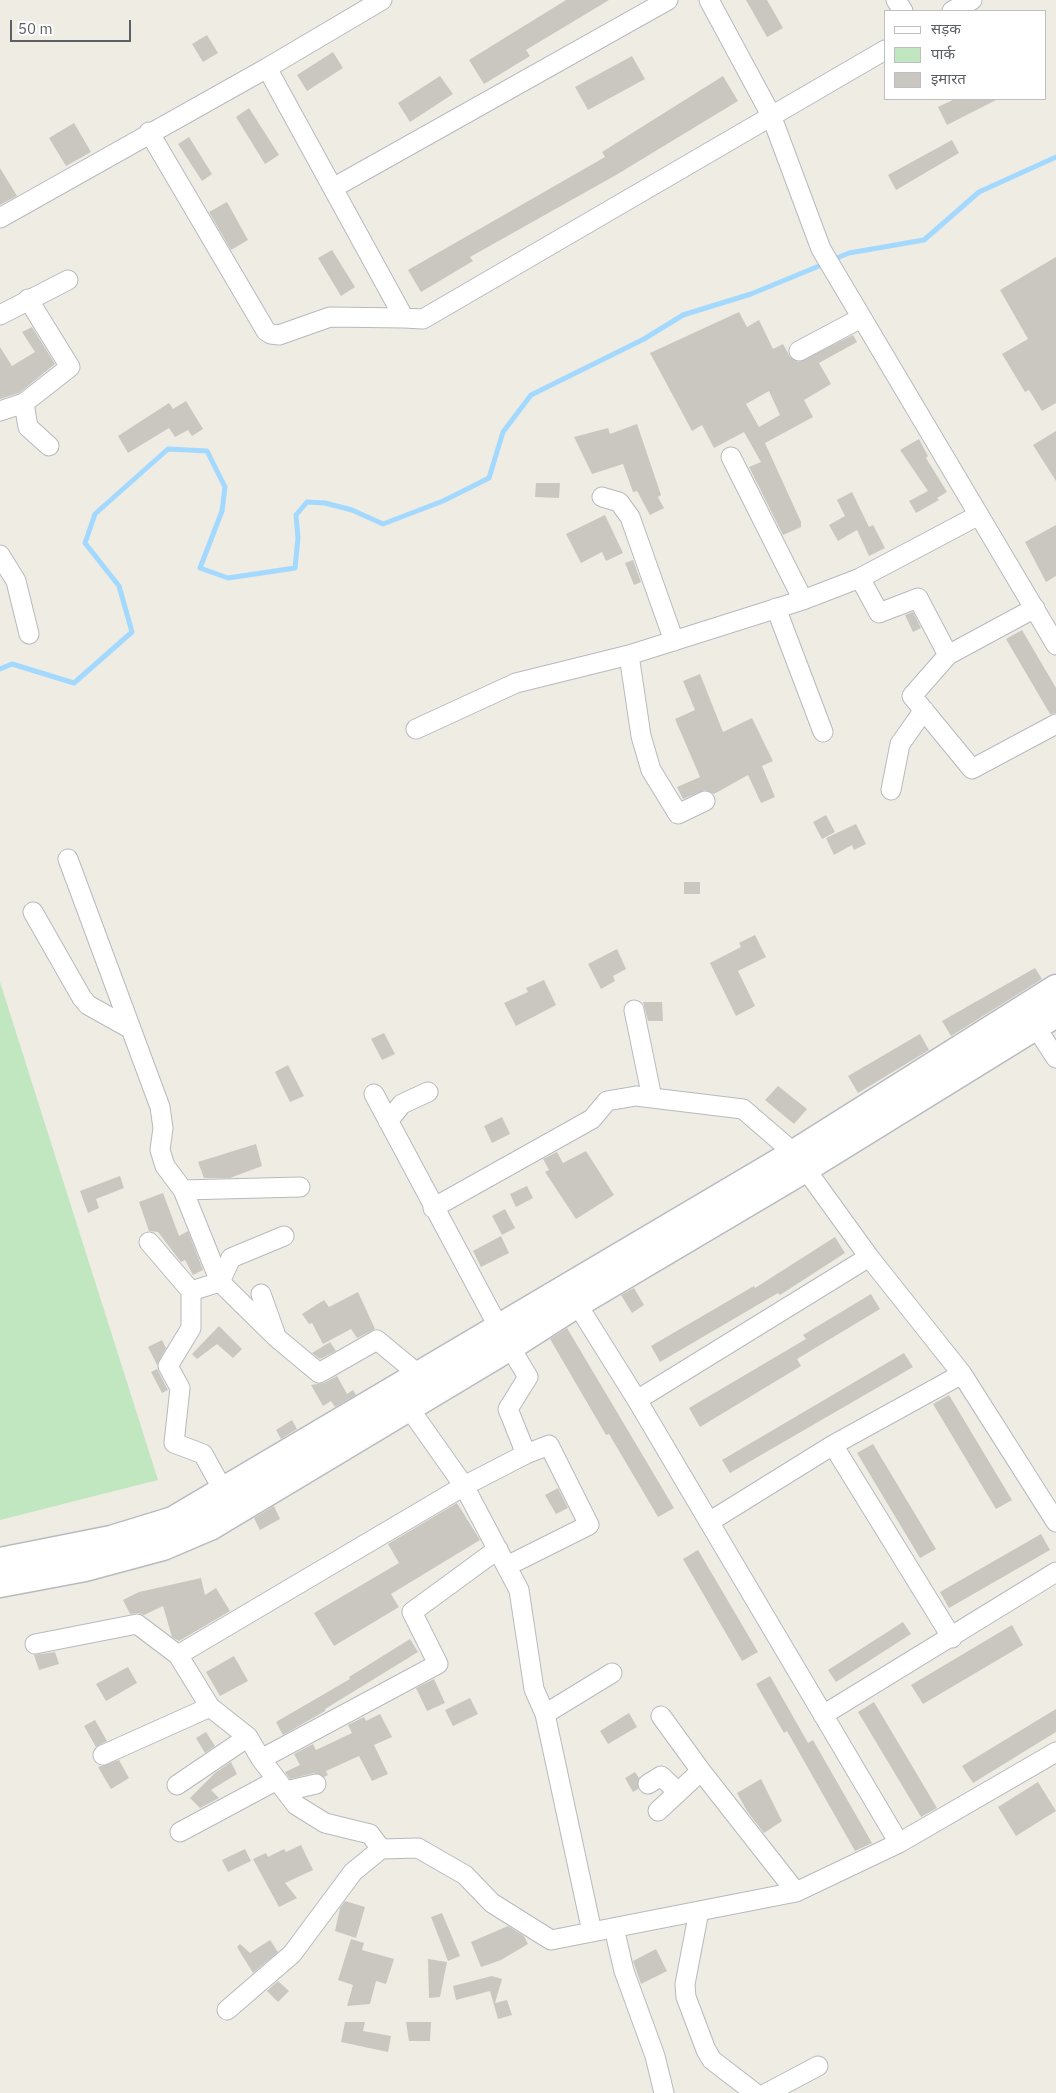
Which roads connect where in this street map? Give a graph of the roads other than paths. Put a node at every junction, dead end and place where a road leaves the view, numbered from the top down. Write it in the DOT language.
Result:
graph roads {
  1 [pos="382,0"];
  2 [pos="668,0"];
  3 [pos="709,0"];
  4 [pos="972,0"];
  5 [pos="954,10"];
  6 [pos="884,51"];
  7 [pos="267,68"];
  8 [pos="771,115"];
  9 [pos="149,132"];
  10 [pos="333,188"];
  11 [pos="0,218"];
  12 [pos="68,280"];
  13 [pos="28,299"];
  14 [pos="0,315"];
  15 [pos="404,318"];
  16 [pos="861,318"];
  17 [pos="799,351"];
  18 [pos="24,403"];
  19 [pos="0,411"];
  20 [pos="49,446"];
  21 [pos="731,457"];
  22 [pos="602,497"];
  23 [pos="979,515"];
  24 [pos="0,555"];
  25 [pos="860,578"];
  26 [pos="803,600"];
  27 [pos="776,608"];
  28 [pos="1035,608"];
  29 [pos="29,634"];
  30 [pos="674,641"];
  31 [pos="1056,645"];
  32 [pos="629,655"];
  33 [pos="948,655"];
  34 [pos="924,710"];
  35 [pos="1056,724"];
  36 [pos="416,729"];
  37 [pos="823,732"];
  38 [pos="890,790"];
  39 [pos="705,801"];
  40 [pos="68,859"];
  41 [pos="33,912"];
  42 [pos="1056,988"];
  43 [pos="634,1010"];
  44 [pos="1046,1020"];
  45 [pos="131,1029"];
  46 [pos="1056,1058"];
  47 [pos="428,1092"];
  48 [pos="374,1094"];
  49 [pos="652,1098"];
  50 [pos="388,1121"];
  51 [pos="799,1161"];
  52 [pos="300,1187"];
  53 [pos="183,1190"];
  54 [pos="433,1208"];
  55 [pos="284,1236"];
  56 [pos="149,1242"];
  57 [pos="868,1257"];
  58 [pos="220,1282"];
  59 [pos="191,1291"];
  60 [pos="261,1294"];
  61 [pos="577,1304"];
  62 [pos="277,1338"];
  63 [pos="504,1338"];
  64 [pos="418,1374"];
  65 [pos="962,1374"];
  66 [pos="402,1398"];
  67 [pos="637,1400"];
  68 [pos="834,1445"];
  69 [pos="526,1454"];
  70 [pos="464,1486"];
  71 [pos="223,1490"];
  72 [pos="709,1522"];
  73 [pos="1056,1522"];
  74 [pos="498,1549"];
  75 [pos="0,1561"];
  76 [pos="507,1566"];
  77 [pos="1056,1572"];
  78 [pos="0,1584"];
  79 [pos="952,1638"];
  80 [pos="35,1644"];
  81 [pos="178,1655"];
  82 [pos="612,1673"];
  83 [pos="210,1707"];
  84 [pos="545,1714"];
  85 [pos="823,1715"];
  86 [pos="661,1716"];
  87 [pos="248,1737"];
  88 [pos="1056,1752"];
  89 [pos="103,1754"];
  90 [pos="261,1759"];
  91 [pos="701,1771"];
  92 [pos="316,1784"];
  93 [pos="648,1784"];
  94 [pos="177,1785"];
  95 [pos="282,1786"];
  96 [pos="678,1792"];
  97 [pos="658,1811"];
  98 [pos="180,1832"];
  99 [pos="899,1843"];
  100 [pos="381,1849"];
  101 [pos="796,1892"];
  102 [pos="699,1911"];
  103 [pos="614,1928"];
  104 [pos="592,1932"];
  105 [pos="227,2010"];
  106 [pos="818,2066"];
  107 [pos="664,2093"];
  108 [pos="755,2093"];
  109 [pos="767,2093"];
  1 -- 7 [label="street"];
  2 -- 10 [label="street"];
  3 -- 8 [label="street"];
  4 -- 5 [label="street"];
  6 -- 8 [label="street"];
  7 -- 9 [label="street"];
  7 -- 10 [label="street"];
  8 -- 15 [label="street"];
  8 -- 16 [label="street"];
  9 -- 11 [label="street"];
  9 -- 15 [label="street"];
  10 -- 15 [label="street"];
  12 -- 13 [label="street"];
  13 -- 14 [label="street"];
  13 -- 18 [label="street"];
  16 -- 17 [label="street"];
  16 -- 23 [label="street"];
  18 -- 19 [label="street"];
  18 -- 20 [label="street"];
  21 -- 26 [label="street"];
  22 -- 30 [label="street"];
  23 -- 25 [label="street"];
  23 -- 28 [label="street"];
  24 -- 29 [label="street"];
  25 -- 26 [label="street"];
  25 -- 33 [label="street"];
  26 -- 27 [label="street"];
  27 -- 30 [label="street"];
  27 -- 37 [label="street"];
  28 -- 31 [label="street"];
  28 -- 33 [label="street"];
  30 -- 32 [label="street"];
  32 -- 36 [label="street"];
  32 -- 39 [label="street"];
  33 -- 34 [label="street"];
  34 -- 35 [label="street"];
  34 -- 38 [label="street"];
  40 -- 45 [label="street"];
  41 -- 45 [label="street"];
  42 -- 51 [label="street"];
  43 -- 49 [label="street"];
  44 -- 46 [label="street"];
  44 -- 51 [label="street"];
  45 -- 53 [label="street"];
  47 -- 50 [label="street"];
  48 -- 50 [label="street"];
  49 -- 51 [label="street"];
  49 -- 54 [label="street"];
  50 -- 54 [label="street"];
  51 -- 57 [label="street"];
  51 -- 61 [label="street"];
  51 -- 63 [label="street"];
  52 -- 53 [label="street"];
  53 -- 58 [label="street"];
  54 -- 63 [label="street"];
  55 -- 58 [label="street"];
  56 -- 59 [label="street"];
  57 -- 65 [label="street"];
  57 -- 67 [label="street"];
  58 -- 59 [label="street"];
  58 -- 62 [label="street"];
  59 -- 71 [label="street"];
  60 -- 62 [label="street"];
  61 -- 63 [label="street"];
  61 -- 67 [label="street"];
  62 -- 64 [label="street"];
  63 -- 64 [label="street"];
  63 -- 66 [label="street"];
  63 -- 69 [label="street"];
  64 -- 66 [label="street"];
  65 -- 68 [label="street"];
  65 -- 73 [label="street"];
  66 -- 70 [label="street"];
  66 -- 71 [label="street"];
  66 -- 78 [label="street"];
  67 -- 72 [label="street"];
  68 -- 72 [label="street"];
  68 -- 79 [label="street"];
  69 -- 70 [label="street"];
  69 -- 76 [label="street"];
  70 -- 74 [label="street"];
  70 -- 81 [label="street"];
  71 -- 75 [label="street"];
  72 -- 85 [label="street"];
  74 -- 76 [label="street"];
  74 -- 90 [label="street"];
  76 -- 84 [label="street"];
  77 -- 79 [label="street"];
  79 -- 85 [label="street"];
  80 -- 81 [label="street"];
  81 -- 83 [label="street"];
  82 -- 84 [label="street"];
  83 -- 87 [label="street"];
  83 -- 89 [label="street"];
  84 -- 104 [label="street"];
  85 -- 99 [label="street"];
  86 -- 91 [label="street"];
  87 -- 90 [label="street"];
  87 -- 94 [label="street"];
  88 -- 99 [label="street"];
  90 -- 95 [label="street"];
  91 -- 96 [label="street"];
  91 -- 101 [label="street"];
  92 -- 95 [label="street"];
  93 -- 96 [label="street"];
  95 -- 98 [label="street"];
  95 -- 100 [label="street"];
  96 -- 97 [label="street"];
  99 -- 101 [label="street"];
  100 -- 104 [label="street"];
  100 -- 105 [label="street"];
  101 -- 102 [label="street"];
  102 -- 103 [label="street"];
  102 -- 108 [label="street"];
  103 -- 104 [label="street"];
  103 -- 107 [label="street"];
  106 -- 109 [label="street"];
}
